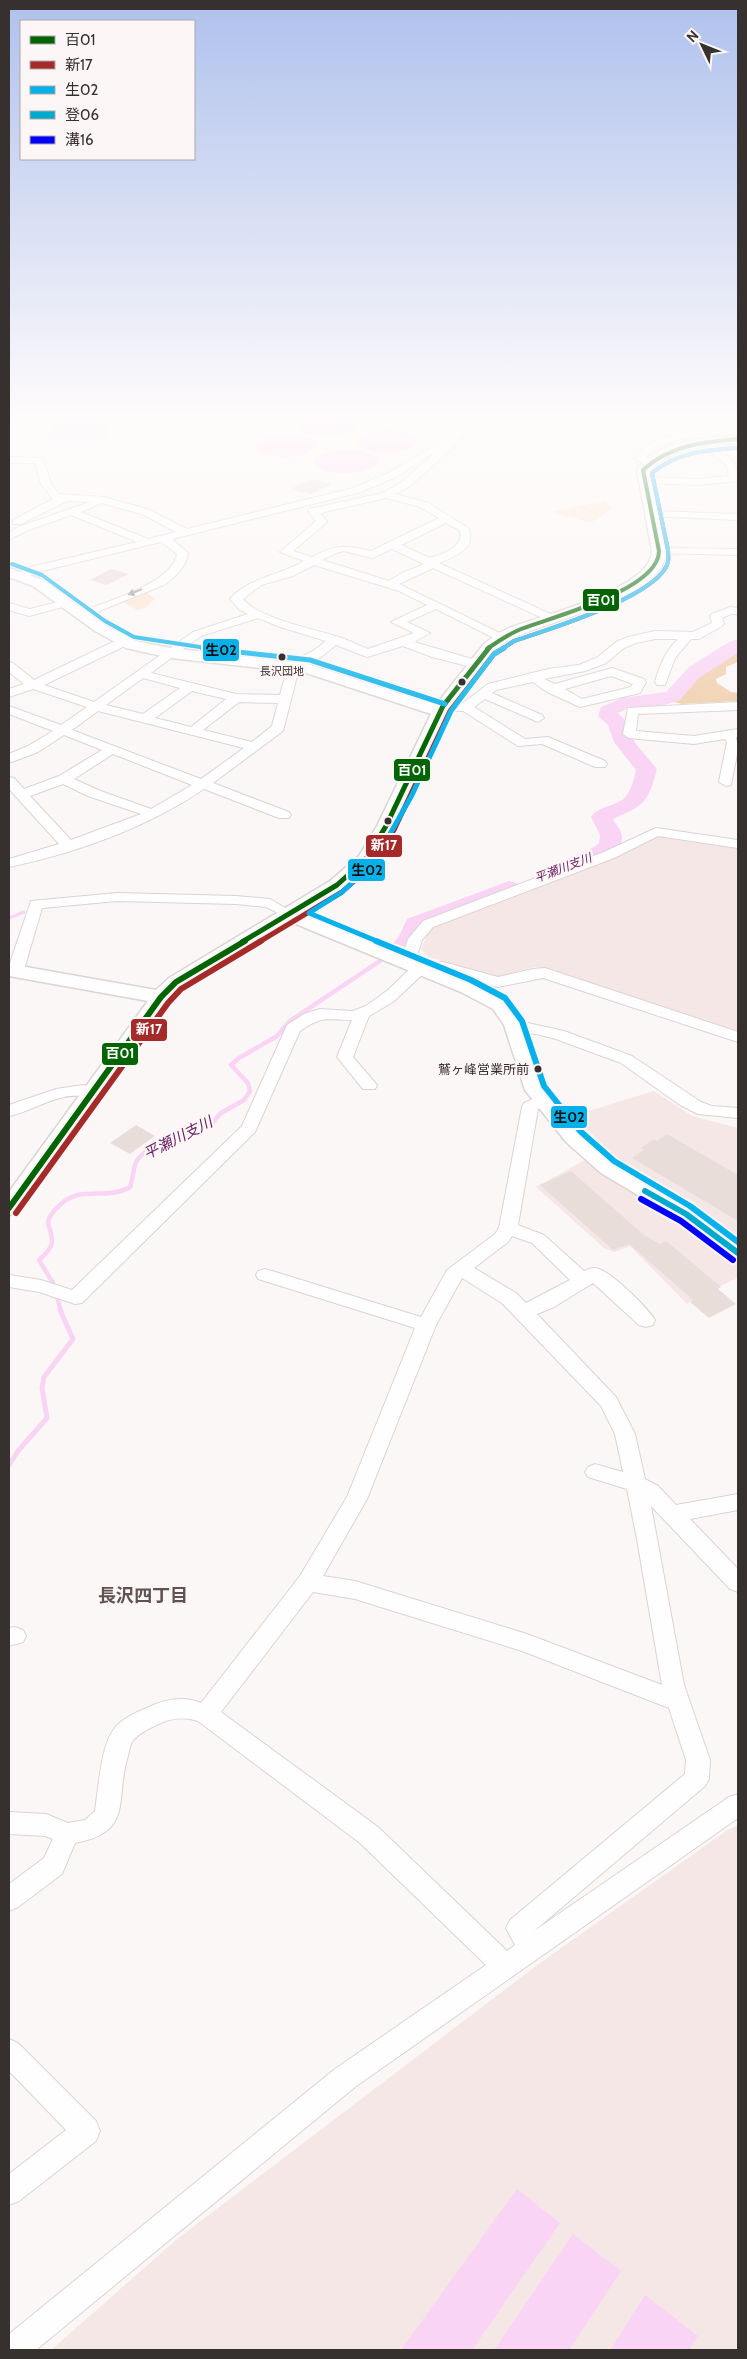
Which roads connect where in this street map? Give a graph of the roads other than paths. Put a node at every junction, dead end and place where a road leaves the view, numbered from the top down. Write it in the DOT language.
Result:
graph roads {
  1 [pos="34,525"];
  2 [pos="105,525"];
  3 [pos="172,525"];
  4 [pos="213,525"];
  5 [pos="317,525"];
  6 [pos="434,525"];
  7 [pos="458,525"];
  8 [pos="655,525"];
  9 [pos="185,532"];
  10 [pos="9,537"];
  11 [pos="163,538"];
  12 [pos="147,542"];
  13 [pos="394,546"];
  14 [pos="659,551"];
  15 [pos="738,552"];
  16 [pos="312,561"];
  17 [pos="432,563"];
  18 [pos="15,574"];
  19 [pos="390,585"];
  20 [pos="66,603"];
  21 [pos="436,605"];
  22 [pos="9,606"];
  23 [pos="738,611"];
  24 [pos="258,614"];
  25 [pos="82,615"];
  26 [pos="553,619"];
  27 [pos="502,637"];
  28 [pos="686,638"];
  29 [pos="334,640"];
  30 [pos="123,642"];
  31 [pos="403,642"];
  32 [pos="170,653"];
  33 [pos="475,664"];
  34 [pos="9,666"];
  35 [pos="293,666"];
  36 [pos="140,674"];
  37 [pos="535,678"];
  38 [pos="661,682"];
  39 [pos="33,685"];
  40 [pos="190,686"];
  41 [pos="551,689"];
  42 [pos="9,693"];
  43 [pos="485,694"];
  44 [pos="236,698"];
  45 [pos="284,699"];
  46 [pos="95,706"];
  47 [pos="738,706"];
  48 [pos="466,707"];
  49 [pos="443,709"];
  50 [pos="9,710"];
  51 [pos="538,718"];
  52 [pos="145,719"];
  53 [pos="62,730"];
  54 [pos="194,731"];
  55 [pos="733,734"];
  56 [pos="255,747"];
  57 [pos="113,749"];
  58 [pos="9,759"];
  59 [pos="600,764"];
  60 [pos="731,774"];
  61 [pos="64,779"];
  62 [pos="9,781"];
  63 [pos="204,783"];
  64 [pos="20,795"];
  65 [pos="151,813"];
  66 [pos="284,815"];
  67 [pos="738,844"];
  68 [pos="69,846"];
  69 [pos="10,862"];
  70 [pos="290,915"];
  71 [pos="407,963"];
  72 [pos="10,972"];
  73 [pos="160,997"];
  74 [pos="362,1014"];
  75 [pos="514,1025"];
  76 [pos="738,1037"];
  77 [pos="369,1085"];
  78 [pos="93,1092"];
  79 [pos="542,1100"];
  80 [pos="9,1111"];
  81 [pos="738,1112"];
  82 [pos="9,1208"];
  83 [pos="508,1228"];
  84 [pos="738,1253"];
  85 [pos="461,1269"];
  86 [pos="265,1275"];
  87 [pos="582,1280"];
  88 [pos="9,1281"];
  89 [pos="524,1312"];
  90 [pos="646,1320"];
  91 [pos="426,1325"];
  92 [pos="595,1472"];
  93 [pos="636,1484"];
  94 [pos="738,1502"];
  95 [pos="671,1514"];
  96 [pos="308,1582"];
  97 [pos="738,1583"];
  98 [pos="677,1701"];
  99 [pos="206,1714"];
  100 [pos="738,1805"];
  101 [pos="9,1823"];
  102 [pos="67,1834"];
  103 [pos="9,1899"];
  104 [pos="531,1949"];
  105 [pos="506,1967"];
  106 [pos="9,2052"];
  107 [pos="9,2191"];
  108 [pos="13,2350"];
  1 -- 10 [label="street"];
  2 -- 12 [label="street"];
  3 -- 9 [label="street"];
  4 -- 9 [label="street"];
  5 -- 16 [label="street"];
  6 -- 13 [label="street"];
  7 -- 17 [label="street"];
  8 -- 14 [label="street"];
  9 -- 11 [label="street"];
  11 -- 12 [label="street"];
  11 -- 25 [label="street, one-way"];
  12 -- 18 [label="street"];
  13 -- 16 [label="street"];
  13 -- 17 [label="street"];
  14 -- 15 [label="street"];
  14 -- 26 [label="street"];
  16 -- 19 [label="street"];
  16 -- 24 [label="street"];
  17 -- 19 [label="street"];
  17 -- 26 [label="street"];
  18 -- 20 [label="street"];
  19 -- 21 [label="street"];
  20 -- 22 [label="street"];
  20 -- 25 [label="street"];
  21 -- 27 [label="street"];
  21 -- 31 [label="street"];
  23 -- 28 [label="street"];
  24 -- 29 [label="street"];
  24 -- 32 [label="street"];
  25 -- 30 [label="street"];
  26 -- 27 [label="street"];
  27 -- 33 [label="street"];
  28 -- 37 [label="street"];
  28 -- 38 [label="street"];
  29 -- 31 [label="street"];
  29 -- 35 [label="street"];
  30 -- 32 [label="street"];
  30 -- 39 [label="street"];
  31 -- 33 [label="street"];
  32 -- 35 [label="street"];
  32 -- 36 [label="street"];
  33 -- 49 [label="street"];
  34 -- 39 [label="street"];
  35 -- 45 [label="street"];
  35 -- 49 [label="street"];
  36 -- 40 [label="street"];
  36 -- 46 [label="street"];
  37 -- 41 [label="street"];
  37 -- 43 [label="street"];
  39 -- 42 [label="street"];
  39 -- 46 [label="street"];
  40 -- 44 [label="street"];
  40 -- 52 [label="street"];
  41 -- 41 [label="street"];
  43 -- 48 [label="street"];
  43 -- 51 [label="street"];
  44 -- 45 [label="street"];
  44 -- 54 [label="street"];
  45 -- 56 [label="street"];
  46 -- 52 [label="street"];
  46 -- 53 [label="street"];
  47 -- 55 [label="street"];
  48 -- 49 [label="street"];
  48 -- 59 [label="street"];
  49 -- 70 [label="street"];
  50 -- 53 [label="street"];
  52 -- 54 [label="street"];
  53 -- 57 [label="street"];
  53 -- 58 [label="street"];
  54 -- 56 [label="street"];
  55 -- 60 [label="street"];
  56 -- 63 [label="street"];
  57 -- 61 [label="street"];
  57 -- 63 [label="street"];
  61 -- 64 [label="street"];
  61 -- 65 [label="street"];
  62 -- 64 [label="street"];
  63 -- 65 [label="street"];
  63 -- 66 [label="street"];
  64 -- 68 [label="street"];
  65 -- 68 [label="street"];
  67 -- 71 [label="street"];
  68 -- 69 [label="street"];
  70 -- 71 [label="street"];
  70 -- 72 [label="street"];
  70 -- 73 [label="street"];
  71 -- 74 [label="street"];
  71 -- 75 [label="street"];
  71 -- 76 [label="street"];
  72 -- 73 [label="street"];
  73 -- 78 [label="street"];
  74 -- 77 [label="street"];
  74 -- 88 [label="street"];
  75 -- 79 [label="street"];
  75 -- 81 [label="street"];
  78 -- 80 [label="street"];
  78 -- 82 [label="street"];
  79 -- 83 [label="street"];
  79 -- 84 [label="street"];
  83 -- 85 [label="street"];
  83 -- 87 [label="street"];
  85 -- 89 [label="street"];
  85 -- 91 [label="street"];
  86 -- 91 [label="street"];
  87 -- 89 [label="street"];
  87 -- 90 [label="street"];
  89 -- 93 [label="street"];
  91 -- 96 [label="street"];
  92 -- 93 [label="street"];
  93 -- 95 [label="street"];
  93 -- 98 [label="street"];
  94 -- 95 [label="street"];
  95 -- 97 [label="street"];
  96 -- 98 [label="street"];
  96 -- 99 [label="street"];
  98 -- 104 [label="street"];
  99 -- 102 [label="street"];
  99 -- 105 [label="street"];
  100 -- 104 [label="street"];
  101 -- 102 [label="street"];
  102 -- 103 [label="street"];
  104 -- 105 [label="street"];
  105 -- 108 [label="street"];
  106 -- 107 [label="street"];
}
